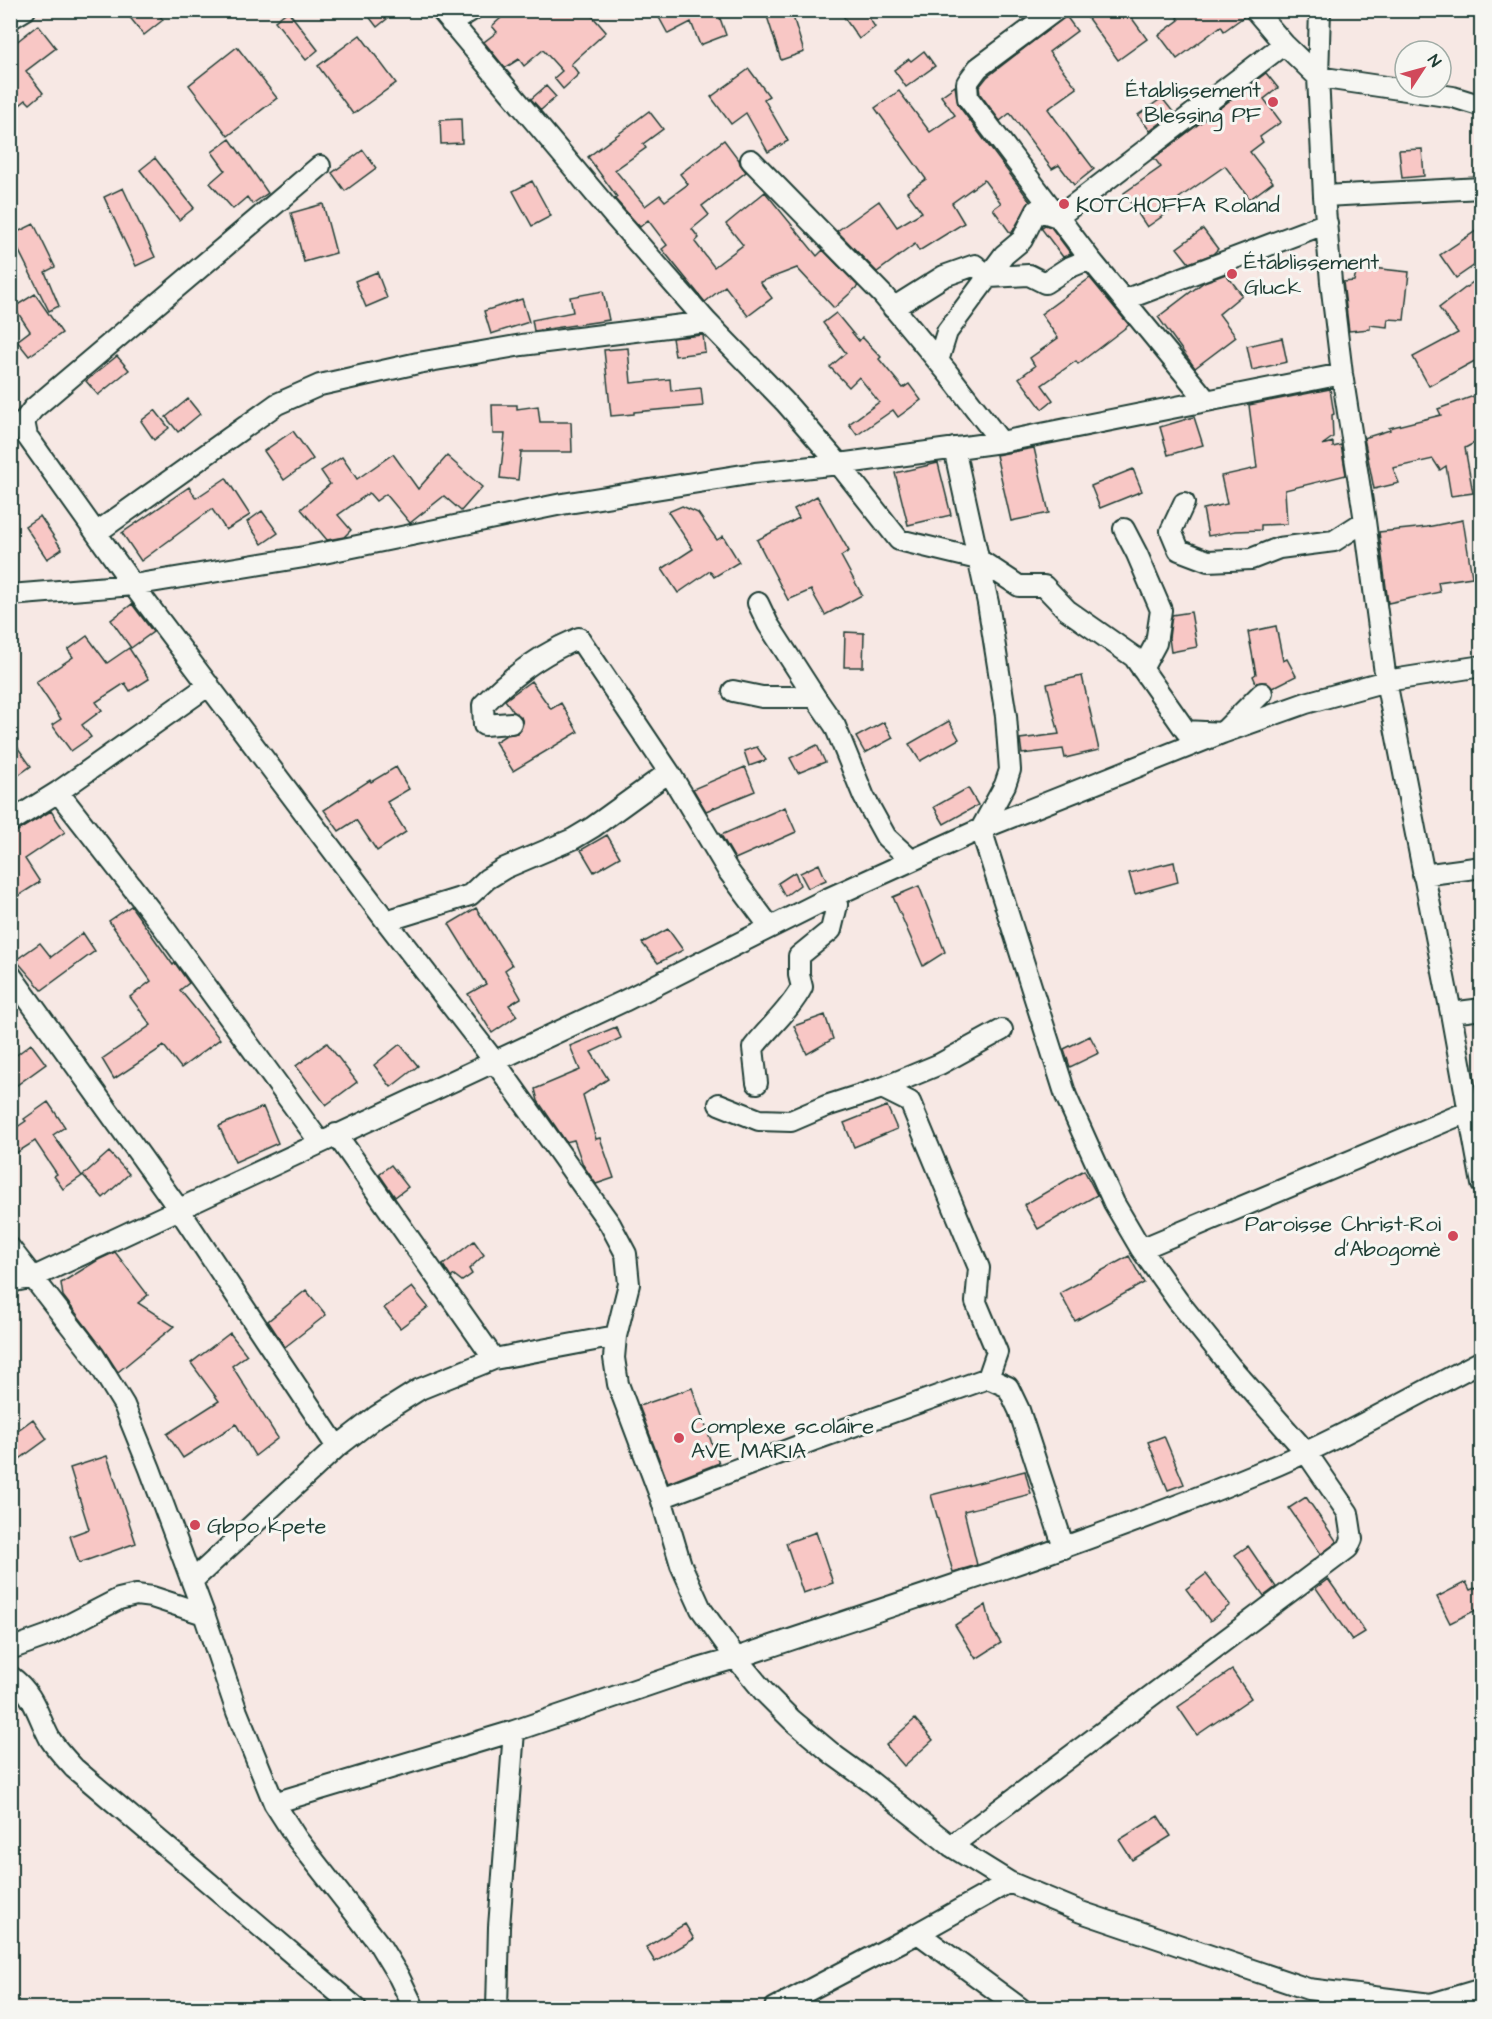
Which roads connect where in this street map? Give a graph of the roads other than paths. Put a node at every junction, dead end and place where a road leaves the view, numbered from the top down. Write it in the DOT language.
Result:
graph roads {
  1 [pos="25,10"];
  2 [pos="472,10"];
  3 [pos="1056,10"];
  4 [pos="1255,10"];
  5 [pos="1320,10"];
  6 [pos="446,17"];
  7 [pos="10,19"];
  8 [pos="1284,44"];
  9 [pos="1318,77"];
  10 [pos="1482,106"];
  11 [pos="751,160"];
  12 [pos="320,166"];
  13 [pos="1482,188"];
  14 [pos="1324,196"];
  15 [pos="1058,217"];
  16 [pos="1327,223"];
  17 [pos="1090,259"];
  18 [pos="988,277"];
  19 [pos="1124,300"];
  20 [pos="893,308"];
  21 [pos="707,322"];
  22 [pos="938,361"];
  23 [pos="1342,374"];
  24 [pos="1207,401"];
  25 [pos="1001,442"];
  26 [pos="954,448"];
  27 [pos="839,464"];
  28 [pos="1184,503"];
  29 [pos="1365,521"];
  30 [pos="1124,529"];
  31 [pos="96,533"];
  32 [pos="978,560"];
  33 [pos="133,585"];
  34 [pos="10,595"];
  35 [pos="758,603"];
  36 [pos="1482,666"];
  37 [pos="1142,669"];
  38 [pos="1386,681"];
  39 [pos="209,685"];
  40 [pos="732,691"];
  41 [pos="1262,693"];
  42 [pos="815,697"];
  43 [pos="511,723"];
  44 [pos="1222,733"];
  45 [pos="669,772"];
  46 [pos="58,792"];
  47 [pos="10,822"];
  48 [pos="981,829"];
  49 [pos="911,860"];
  50 [pos="1482,867"];
  51 [pos="1423,875"];
  52 [pos="827,899"];
  53 [pos="386,921"];
  54 [pos="770,927"];
  55 [pos="10,974"];
  56 [pos="1482,1009"];
  57 [pos="1451,1013"];
  58 [pos="1002,1030"];
  59 [pos="495,1062"];
  60 [pos="757,1083"];
  61 [pos="882,1088"];
  62 [pos="719,1104"];
  63 [pos="1467,1112"];
  64 [pos="328,1138"];
  65 [pos="1481,1177"];
  66 [pos="178,1208"];
  67 [pos="10,1248"];
  68 [pos="1141,1250"];
  69 [pos="34,1276"];
  70 [pos="10,1282"];
  71 [pos="616,1336"];
  72 [pos="494,1359"];
  73 [pos="1482,1361"];
  74 [pos="988,1378"];
  75 [pos="337,1447"];
  76 [pos="1306,1452"];
  77 [pos="661,1498"];
  78 [pos="1064,1548"];
  79 [pos="192,1581"];
  80 [pos="204,1614"];
  81 [pos="10,1649"];
  82 [pos="736,1658"];
  83 [pos="10,1676"];
  84 [pos="514,1731"];
  85 [pos="274,1803"];
  86 [pos="951,1846"];
  87 [pos="1009,1882"];
  88 [pos="918,1933"];
  89 [pos="1482,1989"];
  90 [pos="356,2008"];
  91 [pos="414,2008"];
  92 [pos="497,2008"];
  93 [pos="775,2008"];
  94 [pos="1020,2008"];
  1 -- 7 [label="street"];
  2 -- 6 [label="street"];
  3 -- 15 [label="street"];
  4 -- 8 [label="street"];
  5 -- 9 [label="street"];
  6 -- 21 [label="street"];
  8 -- 9 [label="street"];
  8 -- 15 [label="street"];
  9 -- 10 [label="street"];
  9 -- 14 [label="street"];
  11 -- 20 [label="street"];
  12 -- 31 [label="street"];
  13 -- 14 [label="street"];
  14 -- 16 [label="street"];
  15 -- 17 [label="street"];
  15 -- 18 [label="street"];
  16 -- 19 [label="street"];
  16 -- 23 [label="street"];
  17 -- 18 [label="street"];
  17 -- 19 [label="street"];
  18 -- 20 [label="street"];
  18 -- 22 [label="street"];
  19 -- 24 [label="street"];
  20 -- 22 [label="street"];
  21 -- 27 [label="street"];
  21 -- 31 [label="street"];
  22 -- 25 [label="street"];
  23 -- 24 [label="street"];
  23 -- 29 [label="street"];
  24 -- 25 [label="street"];
  25 -- 26 [label="street"];
  26 -- 27 [label="street"];
  26 -- 32 [label="street"];
  27 -- 32 [label="street"];
  27 -- 33 [label="street"];
  28 -- 29 [label="street"];
  29 -- 38 [label="street"];
  30 -- 37 [label="street"];
  31 -- 33 [label="street"];
  32 -- 37 [label="street"];
  32 -- 48 [label="street"];
  33 -- 34 [label="street"];
  33 -- 39 [label="street"];
  35 -- 42 [label="street"];
  36 -- 38 [label="street"];
  37 -- 44 [label="street"];
  38 -- 44 [label="street"];
  38 -- 51 [label="street"];
  39 -- 46 [label="street"];
  39 -- 53 [label="street"];
  40 -- 42 [label="street"];
  41 -- 44 [label="street"];
  42 -- 49 [label="street"];
  43 -- 45 [label="street"];
  44 -- 48 [label="street"];
  45 -- 53 [label="street"];
  45 -- 54 [label="street"];
  46 -- 47 [label="street"];
  46 -- 64 [label="street"];
  48 -- 49 [label="street"];
  48 -- 68 [label="street"];
  49 -- 52 [label="street"];
  50 -- 51 [label="street"];
  51 -- 57 [label="street"];
  52 -- 54 [label="street"];
  52 -- 60 [label="street"];
  53 -- 59 [label="street"];
  54 -- 59 [label="street"];
  55 -- 66 [label="street"];
  56 -- 57 [label="street"];
  57 -- 63 [label="street"];
  58 -- 61 [label="street"];
  59 -- 64 [label="street"];
  59 -- 71 [label="street"];
  61 -- 62 [label="street"];
  61 -- 74 [label="street"];
  63 -- 65 [label="street"];
  63 -- 68 [label="street"];
  64 -- 66 [label="street"];
  64 -- 72 [label="street"];
  66 -- 69 [label="street"];
  66 -- 75 [label="street"];
  67 -- 69 [label="street"];
  68 -- 76 [label="street"];
  69 -- 70 [label="street"];
  69 -- 79 [label="street"];
  71 -- 72 [label="street"];
  71 -- 77 [label="street"];
  72 -- 75 [label="street"];
  73 -- 76 [label="street"];
  74 -- 77 [label="street"];
  74 -- 78 [label="street"];
  75 -- 79 [label="street"];
  76 -- 78 [label="street"];
  76 -- 86 [label="street"];
  77 -- 82 [label="street"];
  78 -- 82 [label="street"];
  79 -- 80 [label="street"];
  80 -- 81 [label="street"];
  80 -- 85 [label="street"];
  82 -- 84 [label="street"];
  82 -- 86 [label="street"];
  83 -- 90 [label="street"];
  84 -- 85 [label="street"];
  84 -- 92 [label="street"];
  85 -- 91 [label="street"];
  86 -- 87 [label="street"];
  87 -- 88 [label="street"];
  87 -- 89 [label="street"];
  88 -- 93 [label="street"];
  88 -- 94 [label="street"];
}
